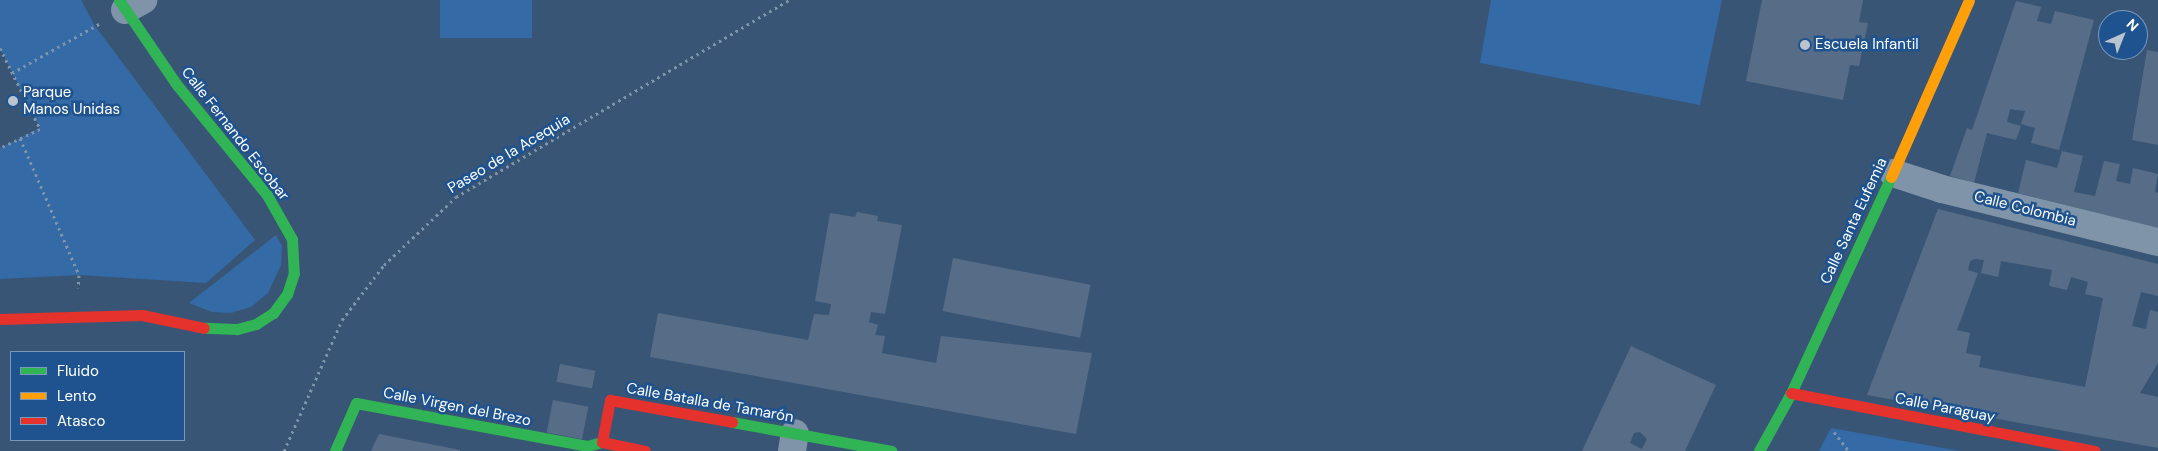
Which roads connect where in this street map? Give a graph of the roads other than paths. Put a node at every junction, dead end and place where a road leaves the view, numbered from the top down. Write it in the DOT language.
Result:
graph roads {
  1 [pos="1969,0"];
  2 [pos="129,3"];
  3 [pos="1893,173"];
  4 [pos="2158,242"];
  5 [pos="0,319"];
  6 [pos="1791,393"];
  7 [pos="602,442"];
  8 [pos="793,442"];
  9 [pos="845,446"];
  10 [pos="335,451"];
  11 [pos="645,451"];
  12 [pos="891,451"];
  13 [pos="1760,451"];
  14 [pos="2094,451"];
  1 -- 3 [label="street, Calle Santa Eufemia"];
  2 -- 5 [label="street, Calle Fernando Escobar"];
  3 -- 4 [label="street, Calle Colombia"];
  3 -- 6 [label="street, Calle Santa Eufemia"];
  6 -- 13 [label="street, Calle Santa Eufemia"];
  6 -- 14 [label="street, Calle Paraguay"];
  7 -- 8 [label="street, Calle Batalla de Tamarón"];
  7 -- 10 [label="street, Calle Virgen del Brezo"];
  7 -- 11 [label="street"];
  8 -- 9 [label="street, Calle Batalla de Tamarón"];
  9 -- 12 [label="street, Calle Batalla de Tamarón"];
}
